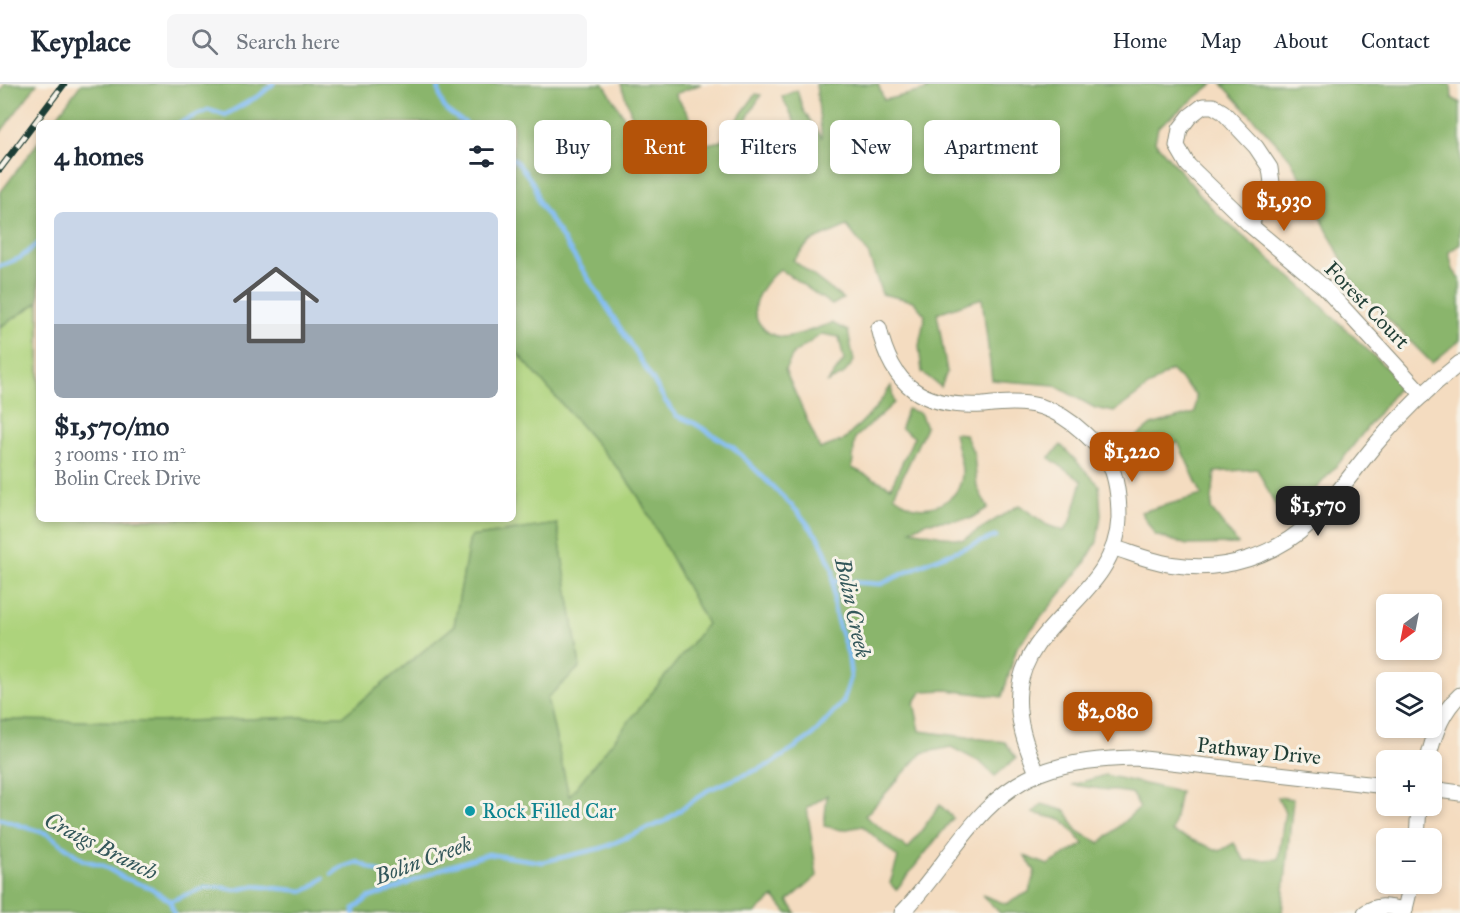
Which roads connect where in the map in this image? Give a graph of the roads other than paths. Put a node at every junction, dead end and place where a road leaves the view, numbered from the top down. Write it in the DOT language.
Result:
graph roads {
  1 [pos="1250,225"];
  2 [pos="879,328"];
  3 [pos="1460,363"];
  4 [pos="1423,395"];
  5 [pos="1114,548"];
  6 [pos="1460,695"];
  7 [pos="1431,750"];
  8 [pos="1037,773"];
  9 [pos="1376,785"];
  10 [pos="1442,791"];
  11 [pos="1460,793"];
  12 [pos="1409,894"];
  13 [pos="1405,912"];
  14 [pos="902,913"];
  15 [pos="1365,913"];
  1 -- 1 [label="street, Forest Court"];
  1 -- 4 [label="street, Forest Court"];
  2 -- 5 [label="street"];
  3 -- 4 [label="street"];
  4 -- 5 [label="street"];
  5 -- 8 [label="street"];
  6 -- 7 [label="street"];
  8 -- 9 [label="street, Pathway Drive"];
  8 -- 14 [label="street, Pathway Drive"];
  10 -- 11 [label="street"];
  12 -- 13 [label="street"];
  13 -- 15 [label="street"];
}
